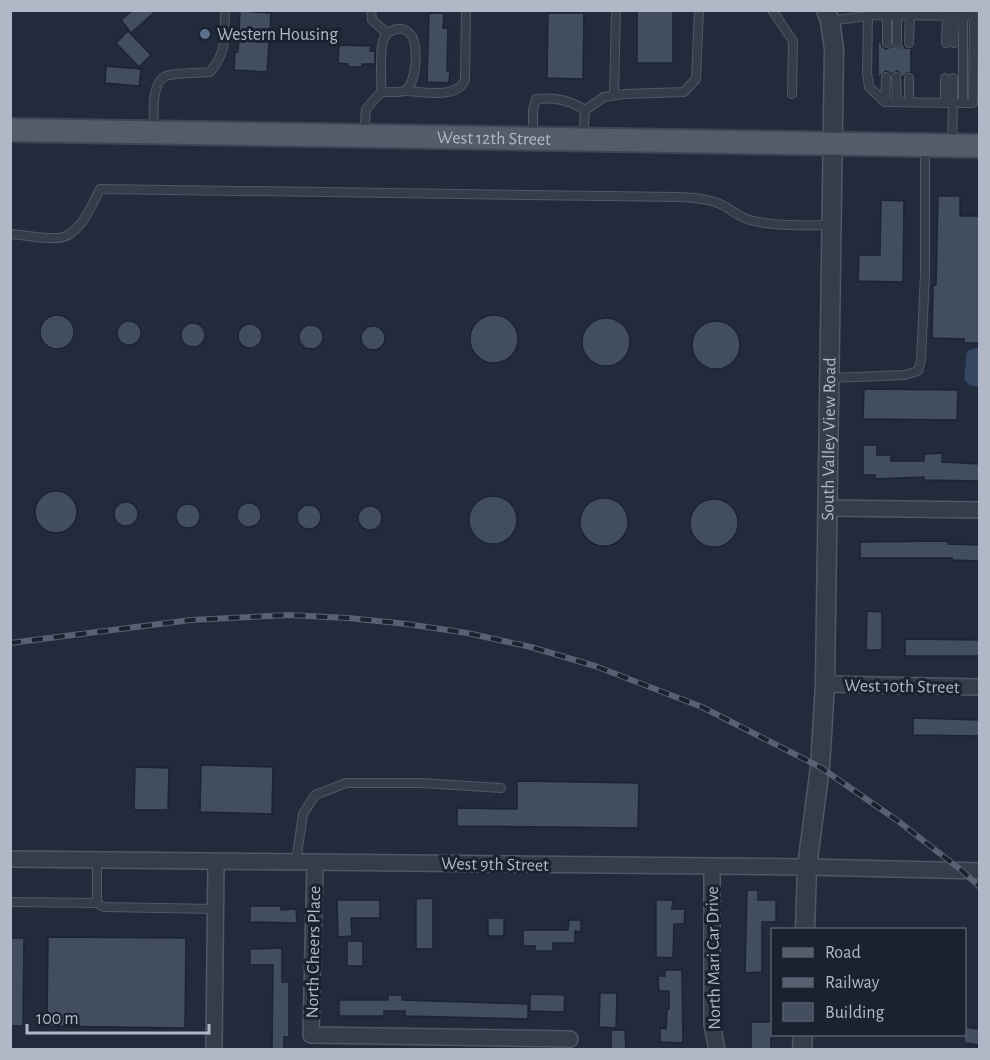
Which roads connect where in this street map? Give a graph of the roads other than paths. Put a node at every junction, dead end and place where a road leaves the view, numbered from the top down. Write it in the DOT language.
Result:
graph roads {
  1 [pos="225,10"];
  2 [pos="371,10"];
  3 [pos="466,10"];
  4 [pos="616,10"];
  5 [pos="699,10"];
  6 [pos="772,10"];
  7 [pos="931,13"];
  8 [pos="858,14"];
  9 [pos="868,15"];
  10 [pos="887,15"];
  11 [pos="897,15"];
  12 [pos="910,15"];
  13 [pos="828,16"];
  14 [pos="955,16"];
  15 [pos="387,33"];
  16 [pos="886,43"];
  17 [pos="897,43"];
  18 [pos="909,43"];
  19 [pos="950,43"];
  20 [pos="885,77"];
  21 [pos="896,77"];
  22 [pos="909,78"];
  23 [pos="949,78"];
  24 [pos="404,91"];
  25 [pos="381,92"];
  26 [pos="792,94"];
  27 [pos="614,96"];
  28 [pos="885,102"];
  29 [pos="897,102"];
  30 [pos="909,102"];
  31 [pos="949,103"];
  32 [pos="585,110"];
  33 [pos="10,130"];
  34 [pos="154,132"];
  35 [pos="364,136"];
  36 [pos="533,139"];
  37 [pos="582,140"];
  38 [pos="831,144"];
  39 [pos="924,146"];
  40 [pos="952,146"];
  41 [pos="980,146"];
  42 [pos="830,225"];
  43 [pos="10,234"];
  44 [pos="829,378"];
  45 [pos="827,508"];
  46 [pos="980,510"];
  47 [pos="825,684"];
  48 [pos="980,687"];
  49 [pos="501,788"];
  50 [pos="10,859"];
  51 [pos="97,860"];
  52 [pos="216,862"];
  53 [pos="296,862"];
  54 [pos="315,862"];
  55 [pos="712,866"];
  56 [pos="807,867"];
  57 [pos="980,871"];
  58 [pos="10,902"];
  59 [pos="97,903"];
  60 [pos="216,909"];
  61 [pos="806,928"];
  62 [pos="570,1039"];
  63 [pos="214,1050"];
  64 [pos="717,1050"];
  1 -- 34 [label="lane"];
  2 -- 15 [label="lane"];
  3 -- 24 [label="lane"];
  4 -- 27 [label="lane"];
  5 -- 27 [label="lane"];
  6 -- 26 [label="lane"];
  7 -- 12 [label="lane"];
  7 -- 14 [label="lane"];
  8 -- 9 [label="lane"];
  8 -- 13 [label="lane"];
  9 -- 10 [label="lane"];
  9 -- 28 [label="lane"];
  10 -- 11 [label="lane"];
  10 -- 16 [label="lane"];
  11 -- 12 [label="lane"];
  11 -- 17 [label="lane"];
  12 -- 18 [label="lane"];
  13 -- 38 [label="street, South Valley View Road"];
  14 -- 19 [label="lane"];
  14 -- 31 [label="lane"];
  15 -- 24 [label="lane"];
  15 -- 25 [label="lane"];
  20 -- 28 [label="lane"];
  21 -- 29 [label="lane"];
  22 -- 30 [label="lane"];
  23 -- 31 [label="lane"];
  24 -- 25 [label="lane"];
  25 -- 35 [label="lane"];
  27 -- 32 [label="lane"];
  28 -- 29 [label="lane"];
  29 -- 30 [label="lane"];
  30 -- 31 [label="lane"];
  31 -- 40 [label="lane"];
  32 -- 36 [label="lane"];
  32 -- 37 [label="lane"];
  33 -- 34 [label="main road, West 12th Street"];
  34 -- 35 [label="main road, West 12th Street"];
  35 -- 36 [label="main road, West 12th Street"];
  36 -- 37 [label="main road, West 12th Street"];
  37 -- 38 [label="main road, West 12th Street"];
  38 -- 39 [label="main road, West 12th Street"];
  38 -- 42 [label="street, South Valley View Road"];
  39 -- 40 [label="main road, West 12th Street"];
  39 -- 44 [label="lane"];
  40 -- 41 [label="main road, West 12th Street"];
  42 -- 43 [label="lane"];
  42 -- 44 [label="street, South Valley View Road"];
  44 -- 45 [label="street, South Valley View Road"];
  45 -- 46 [label="street"];
  45 -- 47 [label="street, South Valley View Road"];
  47 -- 48 [label="street, West 10th Street"];
  47 -- 56 [label="street, South Valley View Road"];
  49 -- 53 [label="lane"];
  50 -- 51 [label="street, West 9th Street"];
  51 -- 52 [label="street, West 9th Street"];
  51 -- 59 [label="lane"];
  52 -- 53 [label="street, West 9th Street"];
  52 -- 60 [label="street"];
  53 -- 54 [label="street, West 9th Street"];
  54 -- 55 [label="street, West 9th Street"];
  54 -- 62 [label="street, North Cheers Place"];
  55 -- 56 [label="street, West 9th Street"];
  55 -- 64 [label="street, North Mari Car Drive"];
  56 -- 57 [label="street, West 9th Street"];
  56 -- 61 [label="street, South Valley View Road"];
  58 -- 59 [label="lane"];
  59 -- 60 [label="lane"];
  60 -- 63 [label="street"];
}
